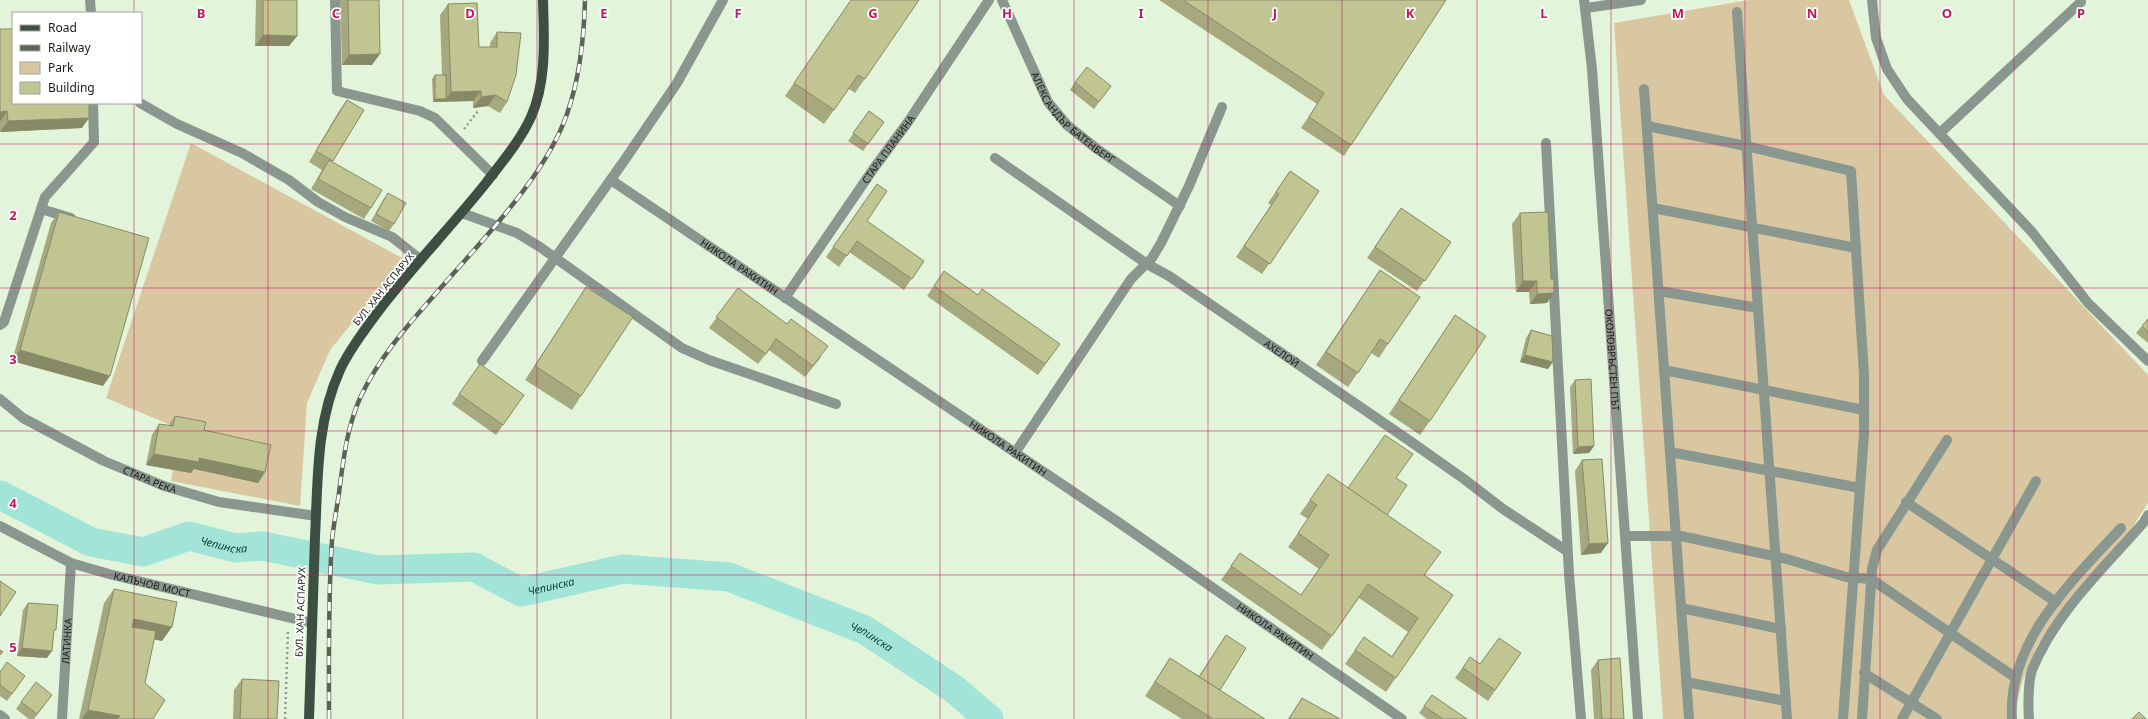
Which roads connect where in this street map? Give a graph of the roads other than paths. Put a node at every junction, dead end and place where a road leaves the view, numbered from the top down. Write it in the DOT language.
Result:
graph roads {
  1 [pos="90,0"];
  2 [pos="335,0"];
  3 [pos="543,0"];
  4 [pos="723,0"];
  5 [pos="989,0"];
  6 [pos="1002,0"];
  7 [pos="1641,0"];
  8 [pos="1872,0"];
  9 [pos="2081,2"];
  10 [pos="1585,4"];
  11 [pos="91,12"];
  12 [pos="1737,12"];
  13 [pos="1644,90"];
  14 [pos="93,104"];
  15 [pos="142,104"];
  16 [pos="1222,108"];
  17 [pos="1647,126"];
  18 [pos="1940,133"];
  19 [pos="1546,143"];
  20 [pos="1746,146"];
  21 [pos="995,158"];
  22 [pos="493,175"];
  23 [pos="611,180"];
  24 [pos="1180,206"];
  25 [pos="1653,208"];
  26 [pos="41,209"];
  27 [pos="462,213"];
  28 [pos="84,223"];
  29 [pos="1752,227"];
  30 [pos="1856,248"];
  31 [pos="555,258"];
  32 [pos="421,260"];
  33 [pos="1147,264"];
  34 [pos="1659,291"];
  35 [pos="785,298"];
  36 [pos="1758,308"];
  37 [pos="0,325"];
  38 [pos="482,361"];
  39 [pos="2148,361"];
  40 [pos="1664,370"];
  41 [pos="1764,390"];
  42 [pos="0,398"];
  43 [pos="836,404"];
  44 [pos="1864,410"];
  45 [pos="1947,440"];
  46 [pos="1670,452"];
  47 [pos="1015,453"];
  48 [pos="1770,470"];
  49 [pos="2036,481"];
  50 [pos="1860,488"];
  51 [pos="1906,502"];
  52 [pos="2148,514"];
  53 [pos="316,516"];
  54 [pos="0,526"];
  55 [pos="2122,528"];
  56 [pos="1625,536"];
  57 [pos="1676,536"];
  58 [pos="1567,551"];
  59 [pos="1776,557"];
  60 [pos="1991,559"];
  61 [pos="71,563"];
  62 [pos="1854,577"];
  63 [pos="1871,579"];
  64 [pos="2056,602"];
  65 [pos="1681,608"];
  66 [pos="312,624"];
  67 [pos="1781,629"];
  68 [pos="1951,633"];
  69 [pos="1864,673"];
  70 [pos="2016,678"];
  71 [pos="1686,682"];
  72 [pos="1786,701"];
  73 [pos="1912,703"];
  74 [pos="0,715"];
  75 [pos="4,719"];
  76 [pos="62,719"];
  77 [pos="309,719"];
  78 [pos="1402,719"];
  79 [pos="1580,719"];
  80 [pos="1638,719"];
  81 [pos="1689,719"];
  82 [pos="1787,719"];
  83 [pos="1843,719"];
  84 [pos="1862,719"];
  85 [pos="1902,719"];
  86 [pos="1937,719"];
  87 [pos="2012,719"];
  88 [pos="2029,719"];
  1 -- 11 [label="street"];
  2 -- 22 [label="street"];
  3 -- 22 [label="main road, БУЛ. ХАН АСПАРУХ"];
  4 -- 23 [label="street"];
  5 -- 35 [label="street, СТАРА ПЛАНИНА"];
  6 -- 24 [label="street, АЛЕКСАНДЪР БАТЕНБЕРГ"];
  7 -- 10 [label="street"];
  8 -- 18 [label="street"];
  9 -- 18 [label="street"];
  10 -- 56 [label="street, ОКОЛОВРЪСТЕН ПЪТ"];
  12 -- 20 [label="street"];
  13 -- 17 [label="street"];
  14 -- 26 [label="street"];
  15 -- 32 [label="street"];
  16 -- 24 [label="street"];
  17 -- 20 [label="street"];
  17 -- 25 [label="street"];
  18 -- 39 [label="street"];
  19 -- 58 [label="street"];
  20 -- 29 [label="street"];
  20 -- 30 [label="street"];
  21 -- 33 [label="street, АХЕЛОЙ"];
  22 -- 27 [label="main road, БУЛ. ХАН АСПАРУХ"];
  23 -- 31 [label="street"];
  23 -- 35 [label="street, НИКОЛА РАКИТИН"];
  24 -- 33 [label="street"];
  25 -- 29 [label="street"];
  25 -- 34 [label="street"];
  26 -- 28 [label="street"];
  26 -- 37 [label="street"];
  27 -- 31 [label="street"];
  27 -- 32 [label="main road, БУЛ. ХАН АСПАРУХ"];
  29 -- 30 [label="street"];
  29 -- 36 [label="street"];
  30 -- 44 [label="street"];
  31 -- 38 [label="street"];
  31 -- 43 [label="street"];
  32 -- 53 [label="main road, БУЛ. ХАН АСПАРУХ"];
  33 -- 47 [label="street"];
  33 -- 58 [label="street, АХЕЛОЙ"];
  34 -- 36 [label="street"];
  34 -- 40 [label="street"];
  35 -- 47 [label="street, НИКОЛА РАКИТИН"];
  36 -- 41 [label="street"];
  40 -- 41 [label="street"];
  40 -- 46 [label="street"];
  41 -- 44 [label="street"];
  41 -- 48 [label="street"];
  42 -- 53 [label="street, СТАРА РЕКА"];
  44 -- 50 [label="street"];
  45 -- 51 [label="street"];
  46 -- 48 [label="street"];
  46 -- 57 [label="street"];
  47 -- 78 [label="street, НИКОЛА РАКИТИН"];
  48 -- 50 [label="street"];
  48 -- 59 [label="street"];
  49 -- 60 [label="street"];
  50 -- 62 [label="street"];
  51 -- 60 [label="street"];
  51 -- 63 [label="street"];
  52 -- 88 [label="street"];
  53 -- 66 [label="main road, БУЛ. ХАН АСПАРУХ"];
  54 -- 61 [label="street, КАЛЪЧОВ МОСТ"];
  55 -- 64 [label="street"];
  56 -- 57 [label="street"];
  56 -- 80 [label="street, ОКОЛОВРЪСТЕН ПЪТ"];
  57 -- 59 [label="street"];
  57 -- 65 [label="street"];
  58 -- 79 [label="street"];
  59 -- 62 [label="street"];
  59 -- 67 [label="street"];
  60 -- 64 [label="street"];
  60 -- 68 [label="street"];
  61 -- 66 [label="street, КАЛЪЧОВ МОСТ"];
  61 -- 76 [label="street, ЛАТИНКА"];
  62 -- 63 [label="street"];
  62 -- 83 [label="street"];
  63 -- 68 [label="street"];
  63 -- 69 [label="street"];
  64 -- 70 [label="street"];
  65 -- 67 [label="street"];
  65 -- 71 [label="street"];
  66 -- 77 [label="main road, БУЛ. ХАН АСПАРУХ"];
  67 -- 72 [label="street"];
  68 -- 70 [label="street"];
  68 -- 73 [label="street"];
  69 -- 73 [label="street"];
  69 -- 84 [label="street"];
  70 -- 87 [label="street"];
  71 -- 72 [label="street"];
  71 -- 81 [label="street"];
  72 -- 82 [label="street"];
  73 -- 85 [label="street"];
  73 -- 86 [label="street"];
  74 -- 75 [label="street"];
}
